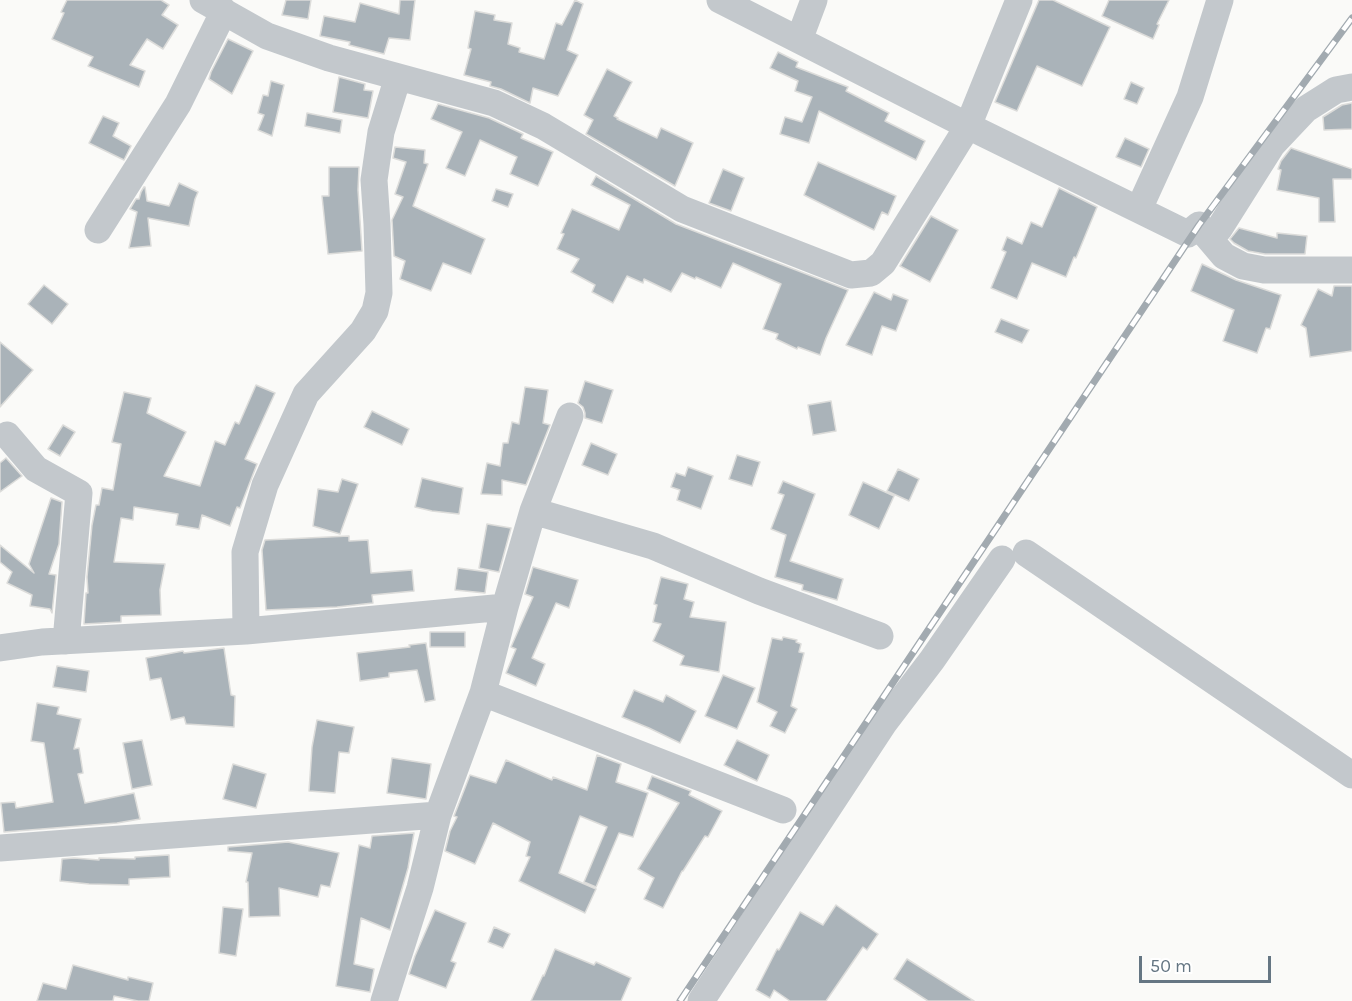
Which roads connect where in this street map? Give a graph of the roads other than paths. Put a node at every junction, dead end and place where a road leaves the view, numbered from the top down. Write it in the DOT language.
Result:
graph roads {
  1 [pos="720,0"];
  2 [pos="814,0"];
  3 [pos="1019,0"];
  4 [pos="1220,0"];
  5 [pos="214,6"];
  6 [pos="799,40"];
  7 [pos="398,77"];
  8 [pos="1352,87"];
  9 [pos="968,126"];
  10 [pos="1139,209"];
  11 [pos="98,230"];
  12 [pos="1207,236"];
  13 [pos="1352,270"];
  14 [pos="570,416"];
  15 [pos="7,435"];
  16 [pos="533,511"];
  17 [pos="505,607"];
  18 [pos="246,631"];
  19 [pos="880,636"];
  20 [pos="66,641"];
  21 [pos="0,648"];
  22 [pos="483,693"];
  23 [pos="1352,775"];
  24 [pos="783,810"];
  25 [pos="438,815"];
  26 [pos="0,848"];
  27 [pos="384,1001"];
  28 [pos="701,1001"];
  1 -- 6 [label="street"];
  2 -- 6 [label="street"];
  3 -- 9 [label="street"];
  4 -- 10 [label="street"];
  5 -- 7 [label="street"];
  5 -- 11 [label="street"];
  6 -- 9 [label="street"];
  7 -- 9 [label="street"];
  7 -- 18 [label="street"];
  8 -- 12 [label="street"];
  9 -- 10 [label="street"];
  10 -- 12 [label="street"];
  12 -- 13 [label="street"];
  14 -- 16 [label="street"];
  15 -- 20 [label="street"];
  16 -- 17 [label="street"];
  16 -- 19 [label="street"];
  17 -- 18 [label="street"];
  17 -- 22 [label="street"];
  18 -- 20 [label="street"];
  20 -- 21 [label="street"];
  22 -- 24 [label="street"];
  22 -- 25 [label="street"];
  23 -- 28 [label="street"];
  25 -- 26 [label="street"];
  25 -- 27 [label="street"];
}
